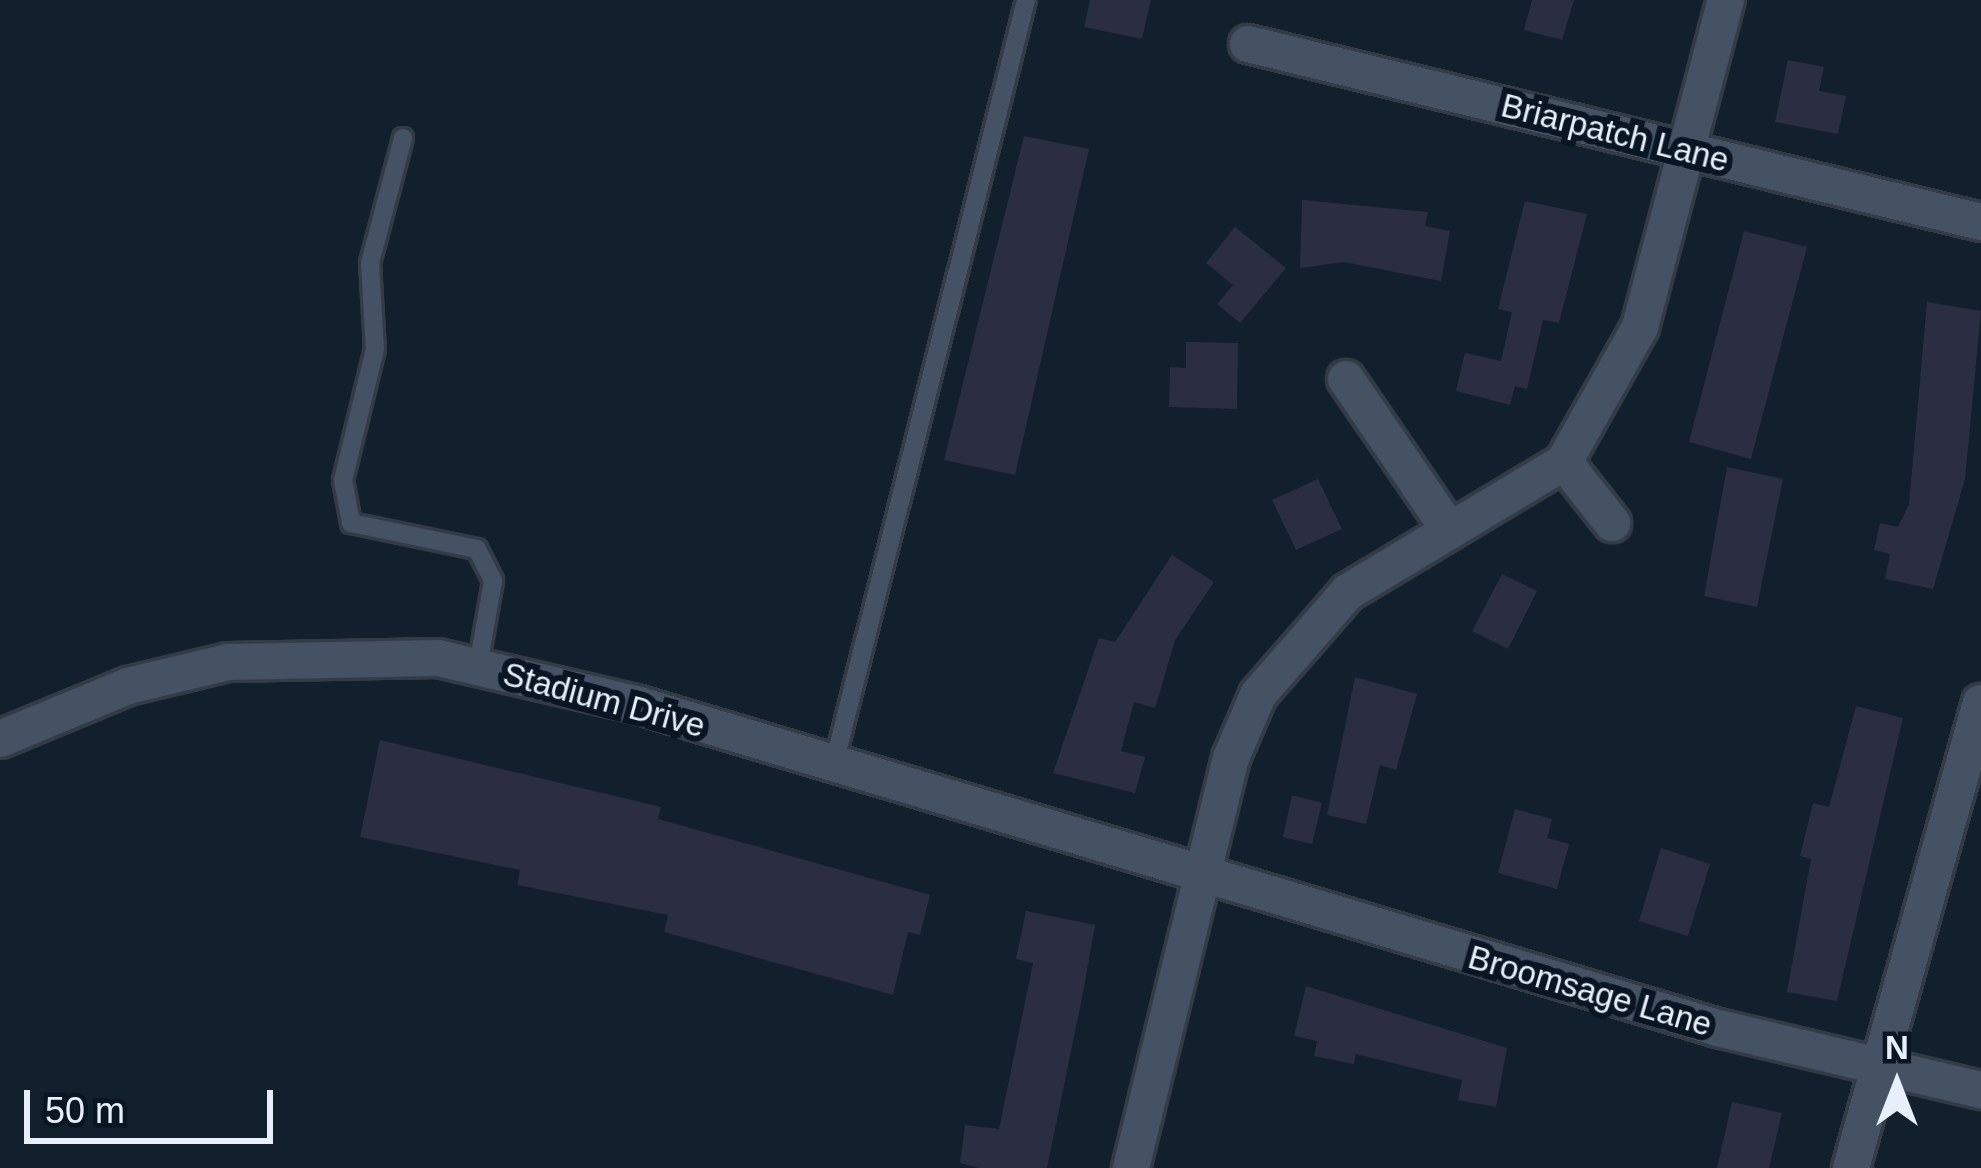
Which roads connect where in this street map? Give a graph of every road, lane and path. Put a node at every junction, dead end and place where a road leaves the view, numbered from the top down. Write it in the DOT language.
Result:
graph roads {
  1 [pos="1026,0"];
  2 [pos="1726,0"];
  3 [pos="1248,44"];
  4 [pos="403,138"];
  5 [pos="1687,151"];
  6 [pos="1981,222"];
  7 [pos="1346,379"];
  8 [pos="1564,462"];
  9 [pos="1612,523"];
  10 [pos="1450,531"];
  11 [pos="478,666"];
  12 [pos="1981,703"];
  13 [pos="0,739"];
  14 [pos="833,768"];
  15 [pos="1202,879"];
  16 [pos="1880,1068"];
  17 [pos="1981,1090"];
  18 [pos="1131,1168"];
  19 [pos="1851,1168"];
  1 -- 14 [label="lane"];
  2 -- 5 [label="street"];
  3 -- 5 [label="street, Briarpatch Lane"];
  4 -- 11 [label="lane"];
  5 -- 6 [label="street, Briarpatch Lane"];
  5 -- 8 [label="street"];
  7 -- 10 [label="street"];
  8 -- 9 [label="street"];
  8 -- 10 [label="street"];
  10 -- 15 [label="street"];
  11 -- 13 [label="street, Stadium Drive"];
  11 -- 14 [label="street, Stadium Drive"];
  12 -- 16 [label="street"];
  14 -- 15 [label="street, Stadium Drive"];
  15 -- 16 [label="street, Broomsage Lane"];
  15 -- 18 [label="street"];
  16 -- 17 [label="street, Broomsage Lane"];
  16 -- 19 [label="street"];
}
